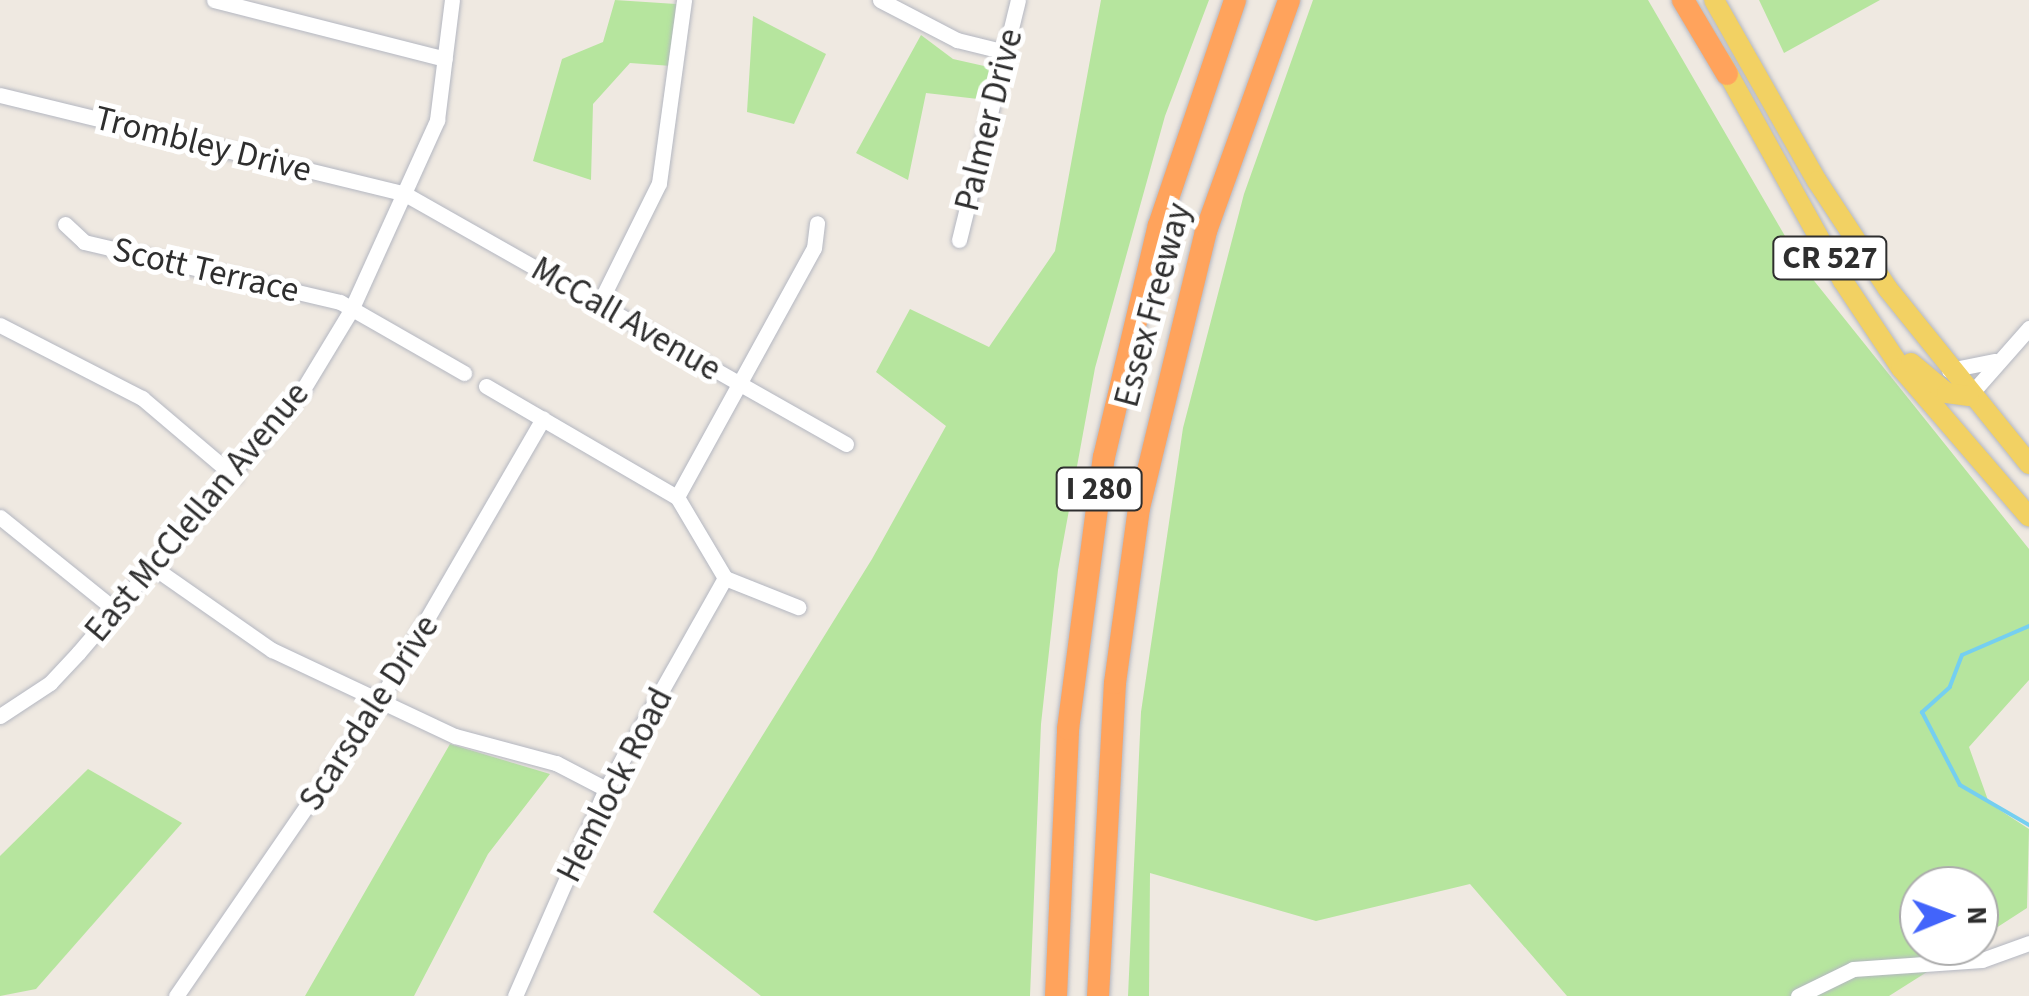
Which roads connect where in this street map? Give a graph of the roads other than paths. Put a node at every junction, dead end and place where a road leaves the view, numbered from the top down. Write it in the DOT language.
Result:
graph roads {
  1 [pos="215,0"];
  2 [pos="452,0"];
  3 [pos="684,0"];
  4 [pos="880,0"];
  5 [pos="1018,0"];
  6 [pos="1225,0"];
  7 [pos="1236,0"];
  8 [pos="1292,0"];
  9 [pos="1683,0"];
  10 [pos="1694,0"];
  11 [pos="1714,0"];
  12 [pos="1006,52"];
  13 [pos="445,59"];
  14 [pos="1727,74"];
  15 [pos="0,95"];
  16 [pos="1196,104"];
  17 [pos="405,194"];
  18 [pos="817,223"];
  19 [pos="65,224"];
  20 [pos="1813,228"];
  21 [pos="960,240"];
  22 [pos="599,304"];
  23 [pos="351,310"];
  24 [pos="0,326"];
  25 [pos="2029,328"];
  26 [pos="1995,361"];
  27 [pos="1949,370"];
  28 [pos="464,374"];
  29 [pos="742,385"];
  30 [pos="486,386"];
  31 [pos="1968,396"];
  32 [pos="543,418"];
  33 [pos="846,444"];
  34 [pos="2029,464"];
  35 [pos="234,476"];
  36 [pos="677,497"];
  37 [pos="0,517"];
  38 [pos="2029,517"];
  39 [pos="150,565"];
  40 [pos="725,578"];
  41 [pos="798,607"];
  42 [pos="114,609"];
  43 [pos="381,698"];
  44 [pos="0,716"];
  45 [pos="606,789"];
  46 [pos="2029,943"];
  47 [pos="176,996"];
  48 [pos="515,996"];
  49 [pos="1056,996"];
  50 [pos="1098,996"];
  51 [pos="1798,996"];
  1 -- 13 [label="street"];
  2 -- 13 [label="street, East McClellan Avenue"];
  3 -- 22 [label="street"];
  4 -- 12 [label="street"];
  5 -- 12 [label="street, Palmer Drive"];
  6 -- 16 [label="highway"];
  7 -- 16 [label="highway, Essex Freeway / I 280"];
  8 -- 50 [label="highway, Essex Freeway / I 280"];
  9 -- 14 [label="highway"];
  10 -- 14 [label="main road, CR 527"];
  11 -- 27 [label="main road, CR 527"];
  12 -- 21 [label="street, Palmer Drive"];
  13 -- 17 [label="street, East McClellan Avenue"];
  14 -- 20 [label="main road, CR 527"];
  15 -- 17 [label="street, Trombley Drive"];
  16 -- 49 [label="highway, Essex Freeway / I 280"];
  17 -- 22 [label="street, McCall Avenue"];
  17 -- 23 [label="street, East McClellan Avenue"];
  18 -- 29 [label="street"];
  19 -- 23 [label="street, Scott Terrace"];
  20 -- 31 [label="main road"];
  20 -- 38 [label="main road, CR 527"];
  22 -- 29 [label="street, McCall Avenue"];
  23 -- 28 [label="street, Scott Terrace"];
  23 -- 35 [label="street, East McClellan Avenue"];
  24 -- 35 [label="street"];
  25 -- 26 [label="street"];
  26 -- 27 [label="street"];
  26 -- 31 [label="street"];
  27 -- 31 [label="main road, CR 527"];
  29 -- 33 [label="street, McCall Avenue"];
  29 -- 36 [label="street"];
  30 -- 32 [label="street"];
  31 -- 34 [label="main road, CR 527"];
  32 -- 36 [label="street"];
  32 -- 43 [label="street, Scarsdale Drive"];
  35 -- 39 [label="street, East McClellan Avenue"];
  36 -- 40 [label="street"];
  37 -- 42 [label="street"];
  39 -- 42 [label="street, East McClellan Avenue"];
  39 -- 43 [label="street"];
  40 -- 41 [label="street"];
  40 -- 45 [label="street, Hemlock Road"];
  42 -- 44 [label="street, East McClellan Avenue"];
  43 -- 45 [label="street"];
  43 -- 47 [label="street, Scarsdale Drive"];
  45 -- 48 [label="street, Hemlock Road"];
  46 -- 51 [label="street"];
}
